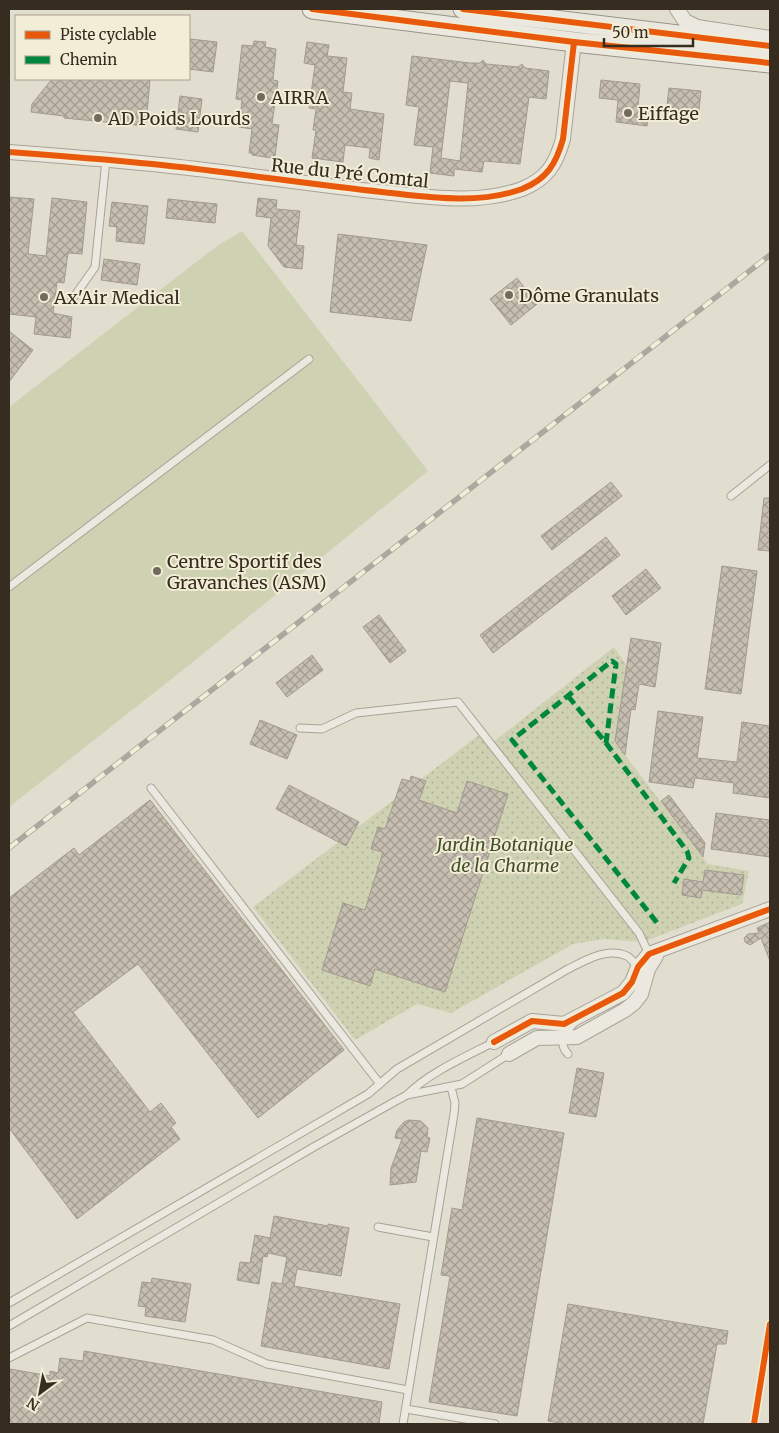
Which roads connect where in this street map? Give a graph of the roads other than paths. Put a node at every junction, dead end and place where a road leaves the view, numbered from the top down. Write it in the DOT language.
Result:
graph roads {
  1 [pos="312,9"];
  2 [pos="463,9"];
  3 [pos="677,9"];
  4 [pos="770,38"];
  5 [pos="574,42"];
  6 [pos="770,46"];
  7 [pos="770,63"];
  8 [pos="9,152"];
  9 [pos="106,160"];
  10 [pos="71,301"];
  11 [pos="309,359"];
  12 [pos="770,465"];
  13 [pos="731,496"];
  14 [pos="9,587"];
  15 [pos="300,728"];
  16 [pos="152,788"];
  17 [pos="770,909"];
  18 [pos="666,947"];
  19 [pos="649,954"];
  20 [pos="638,967"];
  21 [pos="582,1015"];
  22 [pos="564,1038"];
  23 [pos="494,1042"];
  24 [pos="509,1054"];
  25 [pos="568,1054"];
  26 [pos="380,1084"];
  27 [pos="451,1087"];
  28 [pos="407,1096"];
  29 [pos="378,1227"];
  30 [pos="433,1237"];
  31 [pos="9,1303"];
  32 [pos="9,1326"];
  33 [pos="9,1358"];
  34 [pos="408,1390"];
  35 [pos="406,1408"];
  36 [pos="403,1424"];
  37 [pos="495,1424"];
  1 -- 5 [label="main road"];
  2 -- 6 [label="main road"];
  3 -- 4 [label="street"];
  5 -- 7 [label="main road"];
  5 -- 9 [label="street, Rue du Pré Comtal"];
  8 -- 9 [label="street, Rue du Pré Comtal"];
  9 -- 10 [label="lane"];
  11 -- 14 [label="lane"];
  12 -- 13 [label="lane"];
  15 -- 19 [label="lane"];
  16 -- 26 [label="lane"];
  17 -- 18 [label="street"];
  18 -- 19 [label="street"];
  18 -- 22 [label="street"];
  19 -- 20 [label="street"];
  20 -- 21 [label="street"];
  20 -- 26 [label="lane"];
  21 -- 22 [label="lane"];
  21 -- 23 [label="street"];
  22 -- 24 [label="street"];
  22 -- 25 [label="lane"];
  23 -- 28 [label="lane"];
  24 -- 27 [label="lane"];
  26 -- 31 [label="lane"];
  27 -- 28 [label="lane"];
  27 -- 30 [label="lane"];
  28 -- 32 [label="lane"];
  29 -- 30 [label="lane"];
  30 -- 34 [label="lane"];
  33 -- 34 [label="lane"];
  34 -- 35 [label="lane"];
  35 -- 36 [label="lane"];
  35 -- 37 [label="lane"];
}
